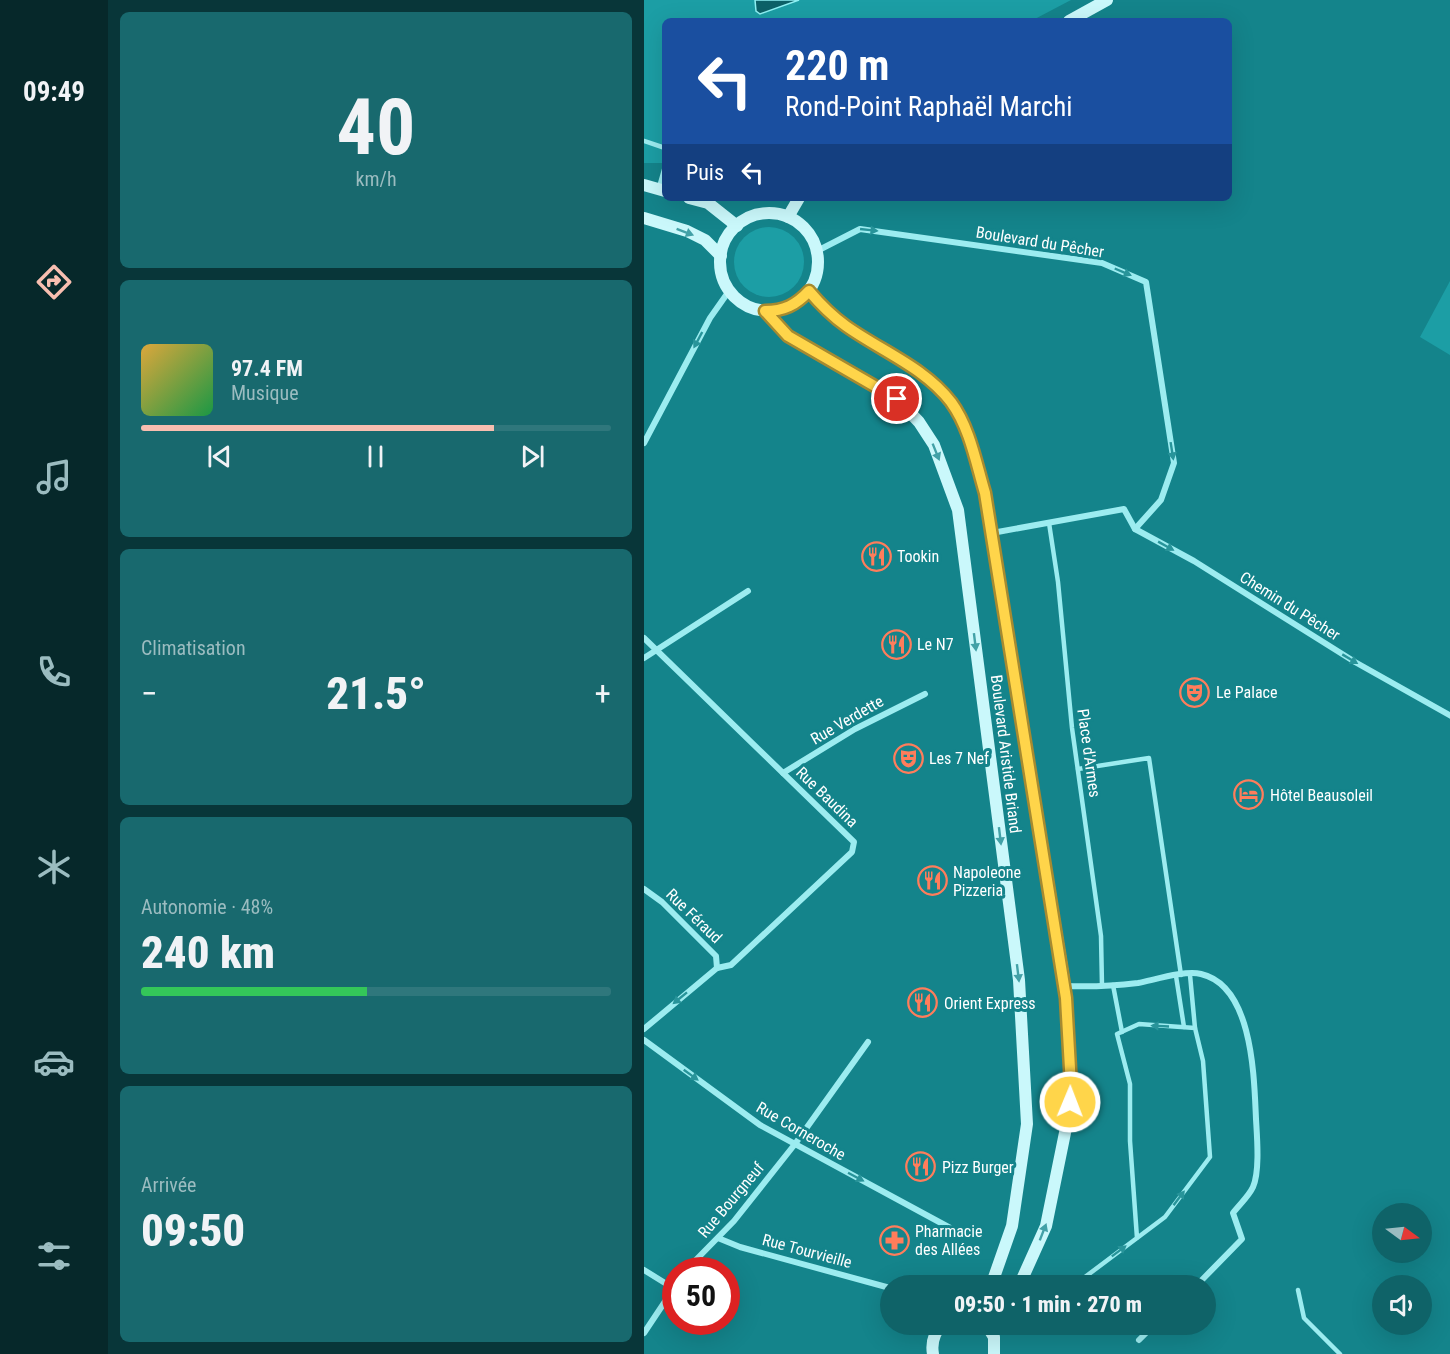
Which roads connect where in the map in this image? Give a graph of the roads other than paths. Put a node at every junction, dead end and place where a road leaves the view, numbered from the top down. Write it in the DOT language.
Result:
graph roads {
  1 [pos="1107,0"];
  2 [pos="1074,18"];
  3 [pos="644,141"];
  4 [pos="662,147"];
  5 [pos="644,185"];
  6 [pos="661,190"];
  7 [pos="700,201"];
  8 [pos="796,201"];
  9 [pos="788,217"];
  10 [pos="644,218"];
  11 [pos="737,226"];
  12 [pos="817,251"];
  13 [pos="721,256"];
  14 [pos="729,291"];
  15 [pos="809,291"];
  16 [pos="765,311"];
  17 [pos="644,443"];
  18 [pos="1049,523"];
  19 [pos="1135,529"];
  20 [pos="992,533"];
  21 [pos="748,591"];
  22 [pos="644,638"];
  23 [pos="656,650"];
  24 [pos="644,658"];
  25 [pos="925,694"];
  26 [pos="1451,716"];
  27 [pos="1078,769"];
  28 [pos="783,773"];
  29 [pos="644,889"];
  30 [pos="717,968"];
  31 [pos="1179,975"];
  32 [pos="1190,975"];
  33 [pos="1113,985"];
  34 [pos="1065,986"];
  35 [pos="1102,986"];
  36 [pos="1184,1027"];
  37 [pos="1195,1028"];
  38 [pos="644,1029"];
  39 [pos="1122,1032"];
  40 [pos="644,1040"];
  41 [pos="868,1042"];
  42 [pos="795,1144"];
  43 [pos="954,1230"];
  44 [pos="718,1238"];
  45 [pos="1138,1238"];
  46 [pos="699,1257"];
  47 [pos="644,1270"];
  48 [pos="995,1275"];
  49 [pos="1024,1275"];
  50 [pos="1088,1275"];
  51 [pos="1207,1275"];
  52 [pos="662,1280"];
  53 [pos="880,1285"];
  54 [pos="1298,1290"];
  55 [pos="662,1305"];
  56 [pos="644,1333"];
  57 [pos="935,1335"];
  58 [pos="1144,1335"];
  59 [pos="994,1337"];
  60 [pos="1139,1340"];
  61 [pos="933,1354"];
  62 [pos="994,1354"];
  63 [pos="1340,1354"];
  1 -- 2 [label="main road"];
  3 -- 4 [label="lane"];
  5 -- 6 [label="main road"];
  7 -- 11 [label="main road"];
  8 -- 9 [label="main road"];
  9 -- 11 [label="main road"];
  9 -- 12 [label="main road"];
  10 -- 13 [label="main road, one-way"];
  11 -- 13 [label="main road"];
  12 -- 15 [label="main road"];
  12 -- 19 [label="street, Boulevard du Pêcher, one-way"];
  13 -- 14 [label="main road"];
  14 -- 16 [label="main road"];
  14 -- 17 [label="street, one-way"];
  15 -- 16 [label="main road"];
  15 -- 20 [label="main road, Boulevard Aristide Briand"];
  16 -- 48 [label="main road, Boulevard Aristide Briand, one-way"];
  18 -- 19 [label="street"];
  18 -- 20 [label="street"];
  18 -- 27 [label="lane, Place d'Armes"];
  19 -- 26 [label="street, Chemin du Pêcher, one-way"];
  20 -- 34 [label="main road, Boulevard Aristide Briand"];
  21 -- 23 [label="street"];
  22 -- 23 [label="street, Rue Baudina"];
  23 -- 24 [label="street"];
  23 -- 28 [label="street, Rue Baudina"];
  25 -- 28 [label="street, Rue Verdette"];
  27 -- 31 [label="lane"];
  27 -- 35 [label="lane, Place d'Armes"];
  28 -- 30 [label="street, Rue Baudina"];
  29 -- 30 [label="street, Rue Féraud"];
  30 -- 38 [label="street, one-way"];
  31 -- 32 [label="street"];
  31 -- 33 [label="street"];
  31 -- 36 [label="lane"];
  32 -- 37 [label="lane"];
  32 -- 51 [label="street"];
  33 -- 35 [label="street"];
  33 -- 39 [label="lane"];
  34 -- 35 [label="street"];
  49 -- 34 [label="main road, Boulevard Aristide Briand, one-way"];
  36 -- 37 [label="lane"];
  36 -- 39 [label="lane, one-way"];
  45 -- 37 [label="lane, one-way"];
  39 -- 45 [label="lane"];
  40 -- 42 [label="street, Rue Corneroche, one-way"];
  41 -- 42 [label="street, Rue Bourgneuf"];
  42 -- 43 [label="street, Rue Corneroche, one-way"];
  42 -- 44 [label="street, Rue Bourgneuf"];
  44 -- 46 [label="street, Rue Bourgneuf"];
  44 -- 53 [label="street, Rue Tourvieille"];
  50 -- 45 [label="lane, one-way"];
  47 -- 52 [label="street"];
  54 -- 63 [label="lane"];
  55 -- 56 [label="street"];
  57 -- 61 [label="main road"];
  58 -- 60 [label="street"];
  59 -- 62 [label="main road"];
}
